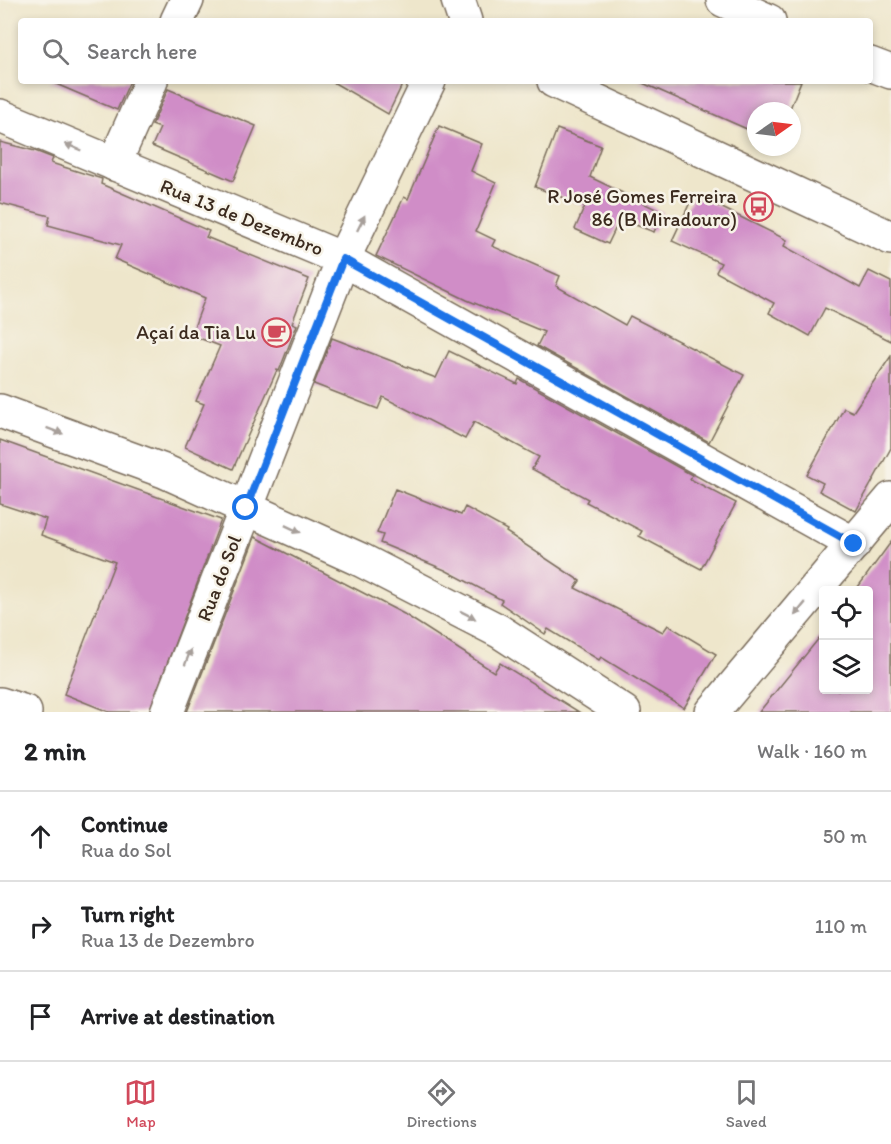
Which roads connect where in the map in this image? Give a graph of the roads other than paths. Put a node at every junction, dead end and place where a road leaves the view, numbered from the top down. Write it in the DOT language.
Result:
graph roads {
  1 [pos="187,0"];
  2 [pos="458,0"];
  3 [pos="723,0"];
  4 [pos="178,18"];
  5 [pos="464,18"];
  6 [pos="762,18"];
  7 [pos="873,65"];
  8 [pos="891,72"];
  9 [pos="150,84"];
  10 [pos="428,84"];
  11 [pos="560,84"];
  12 [pos="0,116"];
  13 [pos="114,164"];
  14 [pos="891,238"];
  15 [pos="343,259"];
  16 [pos="0,411"];
  17 [pos="891,499"];
  18 [pos="246,508"];
  19 [pos="854,544"];
  20 [pos="0,704"];
  21 [pos="25,712"];
  22 [pos="167,712"];
  23 [pos="624,712"];
  24 [pos="712,712"];
  1 -- 4 [label="street"];
  2 -- 5 [label="street"];
  3 -- 6 [label="street"];
  7 -- 8 [label="street"];
  9 -- 13 [label="street"];
  15 -- 10 [label="street, Rua do Sol, one-way"];
  11 -- 14 [label="street"];
  13 -- 12 [label="street, Rua 13 de Dezembro, one-way"];
  13 -- 15 [label="street, Rua 13 de Dezembro"];
  15 -- 18 [label="street, Rua do Sol"];
  15 -- 19 [label="street, Rua 13 de Dezembro"];
  16 -- 18 [label="street, one-way"];
  17 -- 19 [label="street"];
  22 -- 18 [label="street, Rua do Sol, one-way"];
  18 -- 23 [label="street, one-way"];
  19 -- 24 [label="street, one-way"];
  20 -- 21 [label="street"];
}
